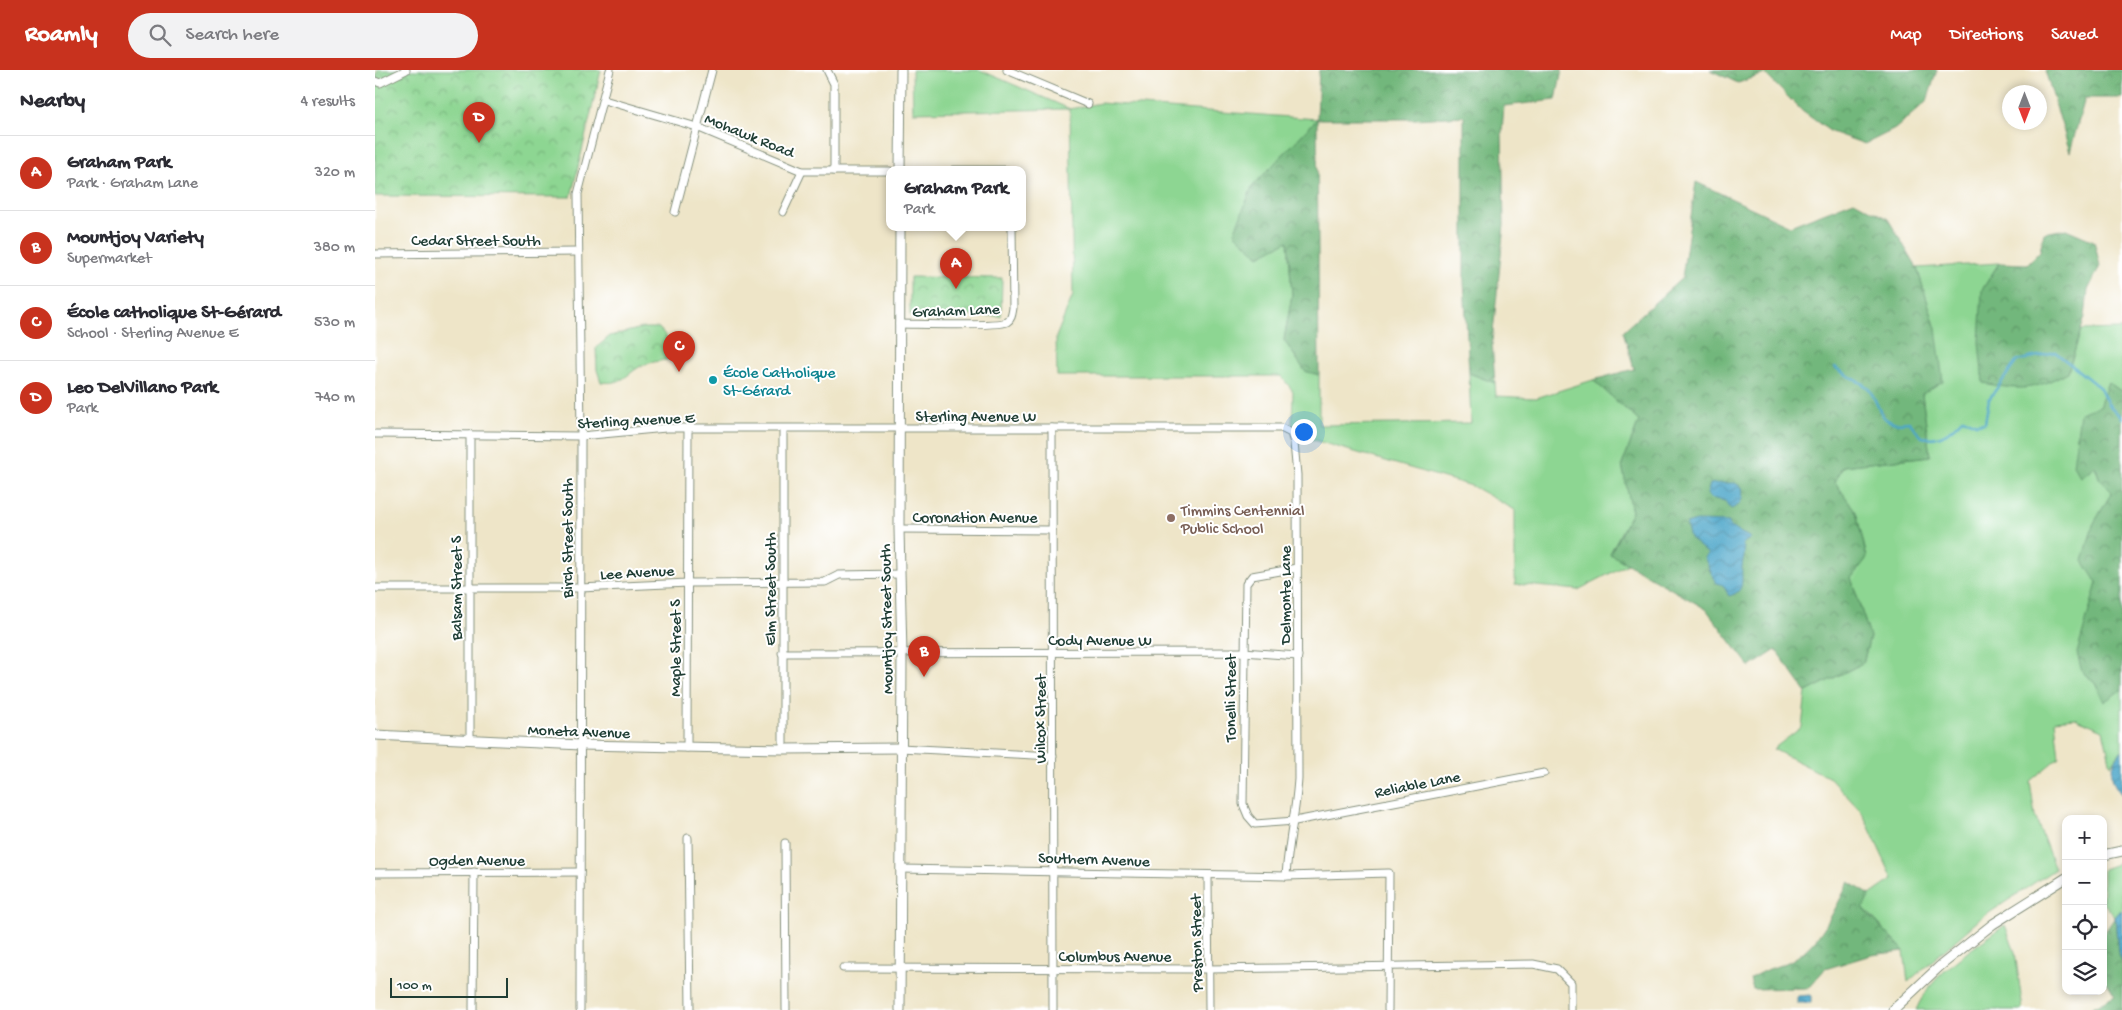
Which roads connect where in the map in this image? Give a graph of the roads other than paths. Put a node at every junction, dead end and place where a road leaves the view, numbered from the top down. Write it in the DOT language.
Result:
graph roads {
  1 [pos="406,70"];
  2 [pos="610,70"];
  3 [pos="712,70"];
  4 [pos="827,70"];
  5 [pos="901,70"];
  6 [pos="1007,70"];
  7 [pos="375,81"];
  8 [pos="604,100"];
  9 [pos="1088,104"];
  10 [pos="697,127"];
  11 [pos="900,166"];
  12 [pos="802,170"];
  13 [pos="834,171"];
  14 [pos="886,171"];
  15 [pos="675,212"];
  16 [pos="783,212"];
  17 [pos="900,231"];
  18 [pos="1012,231"];
  19 [pos="578,252"];
  20 [pos="375,254"];
  21 [pos="899,324"];
  22 [pos="688,428"];
  23 [pos="1052,428"];
  24 [pos="783,429"];
  25 [pos="899,429"];
  26 [pos="375,434"];
  27 [pos="470,435"];
  28 [pos="581,436"];
  29 [pos="899,529"];
  30 [pos="1052,530"];
  31 [pos="1297,568"];
  32 [pos="899,574"];
  33 [pos="688,583"];
  34 [pos="783,583"];
  35 [pos="375,588"];
  36 [pos="469,588"];
  37 [pos="580,588"];
  38 [pos="1053,652"];
  39 [pos="1243,652"];
  40 [pos="782,654"];
  41 [pos="902,654"];
  42 [pos="1298,656"];
  43 [pos="375,735"];
  44 [pos="470,740"];
  45 [pos="581,745"];
  46 [pos="687,748"];
  47 [pos="900,748"];
  48 [pos="783,749"];
  49 [pos="1053,756"];
  50 [pos="1544,773"];
  51 [pos="1295,821"];
  52 [pos="688,838"];
  53 [pos="785,843"];
  54 [pos="2120,851"];
  55 [pos="2107,854"];
  56 [pos="901,869"];
  57 [pos="1053,870"];
  58 [pos="474,872"];
  59 [pos="580,872"];
  60 [pos="375,873"];
  61 [pos="1208,876"];
  62 [pos="1286,876"];
  63 [pos="2062,881"];
  64 [pos="900,967"];
  65 [pos="1387,967"];
  66 [pos="843,968"];
  67 [pos="1053,969"];
  68 [pos="1209,969"];
  69 [pos="473,1010"];
  70 [pos="580,1010"];
  71 [pos="690,1010"];
  72 [pos="786,1010"];
  73 [pos="900,1010"];
  74 [pos="1053,1010"];
  75 [pos="1209,1010"];
  76 [pos="1388,1010"];
  77 [pos="1571,1010"];
  78 [pos="1893,1010"];
  1 -- 7 [label="street"];
  2 -- 8 [label="street, Birch Street South"];
  3 -- 10 [label="street"];
  4 -- 13 [label="street"];
  5 -- 11 [label="street"];
  6 -- 9 [label="street"];
  8 -- 10 [label="street, Mohawk Road"];
  8 -- 19 [label="street, Birch Street South"];
  10 -- 12 [label="street, Mohawk Road"];
  10 -- 15 [label="street"];
  12 -- 13 [label="street, Mohawk Road"];
  12 -- 16 [label="street"];
  13 -- 14 [label="street, Mohawk Road"];
  17 -- 21 [label="street, Mountjoy Street South"];
  18 -- 21 [label="street, Graham Lane"];
  19 -- 20 [label="street, Cedar Street South"];
  19 -- 28 [label="street, Birch Street South"];
  21 -- 25 [label="street, Mountjoy Street South"];
  22 -- 24 [label="street, Sterling Avenue E"];
  22 -- 28 [label="street, Sterling Avenue E"];
  22 -- 33 [label="street, Maple Street S"];
  23 -- 25 [label="street, Sterling Avenue W"];
  23 -- 30 [label="street, Wilcox Street"];
  23 -- 31 [label="street, Delmonte Lane"];
  24 -- 25 [label="street, Sterling Avenue E"];
  24 -- 34 [label="street, Elm Street South"];
  25 -- 29 [label="street, Mountjoy Street South"];
  26 -- 27 [label="street, Sterling Avenue E"];
  27 -- 28 [label="street, Sterling Avenue E"];
  27 -- 36 [label="street, Balsam Street S"];
  28 -- 37 [label="street, Birch Street South"];
  29 -- 30 [label="street, Coronation Avenue"];
  29 -- 32 [label="street, Mountjoy Street South"];
  30 -- 38 [label="street, Wilcox Street"];
  31 -- 39 [label="street, Tonelli Street"];
  31 -- 42 [label="street, Delmonte Lane"];
  32 -- 34 [label="street, Lee Avenue"];
  32 -- 41 [label="street, Mountjoy Street South"];
  33 -- 34 [label="street, Lee Avenue"];
  33 -- 37 [label="street, Lee Avenue"];
  33 -- 46 [label="street, Maple Street S"];
  34 -- 40 [label="street, Elm Street South"];
  35 -- 36 [label="street, Lee Avenue"];
  36 -- 37 [label="street, Lee Avenue"];
  36 -- 44 [label="street, Balsam Street S"];
  37 -- 45 [label="street, Birch Street South"];
  38 -- 39 [label="street, Cody Avenue W"];
  38 -- 41 [label="street, Cody Avenue W"];
  38 -- 49 [label="street, Wilcox Street"];
  39 -- 42 [label="street, Cody Avenue W"];
  39 -- 51 [label="street, Tonelli Street"];
  40 -- 41 [label="street, Cody Avenue W"];
  40 -- 48 [label="street, Elm Street South"];
  41 -- 47 [label="street, Mountjoy Street South"];
  42 -- 51 [label="street, Delmonte Lane"];
  43 -- 44 [label="street, Moneta Avenue"];
  44 -- 45 [label="street, Moneta Avenue"];
  45 -- 46 [label="street, Moneta Avenue"];
  45 -- 59 [label="street, Birch Street South"];
  46 -- 48 [label="street, Moneta Avenue"];
  47 -- 48 [label="street, Moneta Avenue"];
  47 -- 49 [label="street"];
  47 -- 56 [label="street, Mountjoy Street South"];
  49 -- 57 [label="street, Wilcox Street"];
  50 -- 51 [label="street, Reliable Lane"];
  51 -- 62 [label="street, Delmonte Lane"];
  52 -- 71 [label="street"];
  53 -- 72 [label="street"];
  54 -- 55 [label="street"];
  56 -- 57 [label="street, Southern Avenue"];
  56 -- 64 [label="street, Mountjoy Street South"];
  57 -- 61 [label="street, Southern Avenue"];
  57 -- 67 [label="street, Wilcox Street"];
  58 -- 59 [label="street, Ogden Avenue"];
  58 -- 60 [label="street, Ogden Avenue"];
  58 -- 69 [label="street"];
  59 -- 70 [label="street, Birch Street South"];
  61 -- 62 [label="street, Southern Avenue"];
  61 -- 68 [label="street, Preston Street"];
  62 -- 65 [label="street, Southern Avenue"];
  63 -- 78 [label="street"];
  64 -- 66 [label="street, Columbus Avenue"];
  64 -- 67 [label="street, Columbus Avenue"];
  64 -- 73 [label="street, Mountjoy Street South"];
  65 -- 68 [label="street, Columbus Avenue"];
  65 -- 76 [label="street"];
  65 -- 77 [label="street, Columbus Avenue"];
  67 -- 68 [label="street, Columbus Avenue"];
  67 -- 74 [label="street, Wilcox Street"];
  68 -- 75 [label="street, Preston Street"];
}
